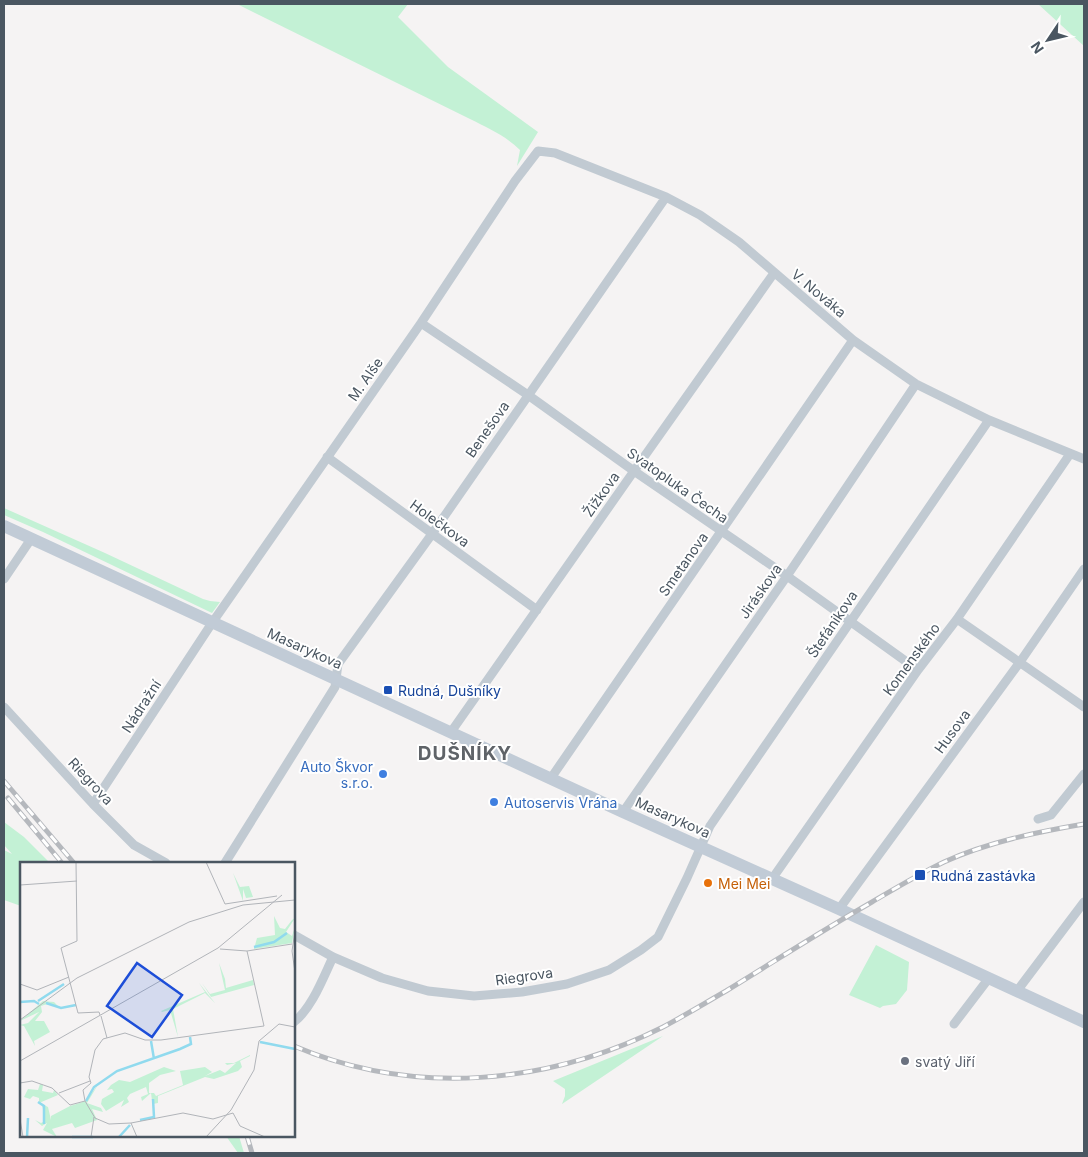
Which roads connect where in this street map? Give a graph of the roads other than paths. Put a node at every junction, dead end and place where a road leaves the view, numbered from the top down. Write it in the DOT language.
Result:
graph roads {
  1 [pos="538,151"];
  2 [pos="666,197"];
  3 [pos="774,273"];
  4 [pos="421,323"];
  5 [pos="853,340"];
  6 [pos="916,384"];
  7 [pos="528,395"];
  8 [pos="989,420"];
  9 [pos="1070,454"];
  10 [pos="327,457"];
  11 [pos="1084,459"];
  12 [pos="634,471"];
  13 [pos="4,526"];
  14 [pos="721,532"];
  15 [pos="432,534"];
  16 [pos="31,539"];
  17 [pos="1084,569"];
  18 [pos="787,576"];
  19 [pos="4,579"];
  20 [pos="537,610"];
  21 [pos="957,619"];
  22 [pos="851,622"];
  23 [pos="212,623"];
  24 [pos="1020,662"];
  25 [pos="918,670"];
  26 [pos="336,678"];
  27 [pos="4,707"];
  28 [pos="1084,707"];
  29 [pos="451,732"];
  30 [pos="1084,774"];
  31 [pos="551,778"];
  32 [pos="93,804"];
  33 [pos="623,812"];
  34 [pos="1038,819"];
  35 [pos="701,846"];
  36 [pos="164,862"];
  37 [pos="226,862"];
  38 [pos="772,879"];
  39 [pos="1084,902"];
  40 [pos="839,909"];
  41 [pos="295,936"];
  42 [pos="333,957"];
  43 [pos="989,978"];
  44 [pos="1017,991"];
  45 [pos="295,1021"];
  46 [pos="1084,1022"];
  47 [pos="954,1024"];
  1 -- 2 [label="street, V. Nováka"];
  1 -- 4 [label="street, M. Alše"];
  2 -- 3 [label="street, V. Nováka"];
  2 -- 7 [label="street, Benešova"];
  3 -- 5 [label="street, V. Nováka"];
  3 -- 12 [label="street, Žižkova"];
  4 -- 7 [label="street, Svatopluka Čecha"];
  4 -- 10 [label="street, M. Alše"];
  5 -- 6 [label="street, V. Nováka"];
  5 -- 14 [label="street, Smetanova"];
  6 -- 8 [label="street, V. Nováka"];
  6 -- 18 [label="street, Jiráskova"];
  7 -- 12 [label="street, Svatopluka Čecha"];
  7 -- 15 [label="street, Benešova"];
  8 -- 9 [label="street, V. Nováka"];
  8 -- 22 [label="street, Štefánikova"];
  9 -- 11 [label="street, V. Nováka"];
  9 -- 21 [label="street, Komenského"];
  10 -- 15 [label="street, Holečkova"];
  10 -- 23 [label="street, M. Alše"];
  12 -- 14 [label="street, Svatopluka Čecha"];
  12 -- 20 [label="street, Žižkova"];
  13 -- 16 [label="main road, Masarykova"];
  14 -- 18 [label="street, Svatopluka Čecha"];
  14 -- 31 [label="street, Smetanova"];
  15 -- 20 [label="street, Holečkova"];
  15 -- 26 [label="street, Benešova"];
  16 -- 19 [label="street"];
  16 -- 23 [label="main road, Masarykova"];
  17 -- 24 [label="street, Husova"];
  18 -- 22 [label="street, Svatopluka Čecha"];
  18 -- 33 [label="street, Jiráskova"];
  20 -- 29 [label="street, Žižkova"];
  21 -- 24 [label="street"];
  21 -- 25 [label="street, Komenského"];
  22 -- 25 [label="street, Svatopluka Čecha"];
  22 -- 35 [label="street, Štefánikova"];
  23 -- 26 [label="main road, Masarykova"];
  23 -- 32 [label="street, Nádražní"];
  24 -- 28 [label="street"];
  24 -- 40 [label="street, Husova"];
  25 -- 38 [label="street, Komenského"];
  26 -- 29 [label="main road, Masarykova"];
  26 -- 37 [label="street, Benešova"];
  27 -- 32 [label="street, Riegrova"];
  29 -- 31 [label="main road, Masarykova"];
  30 -- 34 [label="street"];
  31 -- 33 [label="main road, Masarykova"];
  32 -- 36 [label="street, Riegrova"];
  33 -- 35 [label="main road, Masarykova"];
  35 -- 38 [label="main road, Masarykova"];
  35 -- 42 [label="street, Riegrova"];
  38 -- 40 [label="main road, Masarykova"];
  39 -- 44 [label="street"];
  40 -- 43 [label="main road, Masarykova"];
  41 -- 42 [label="street, Riegrova"];
  42 -- 45 [label="street"];
  43 -- 44 [label="main road, Masarykova"];
  43 -- 47 [label="street"];
  44 -- 46 [label="main road, Masarykova"];
}
